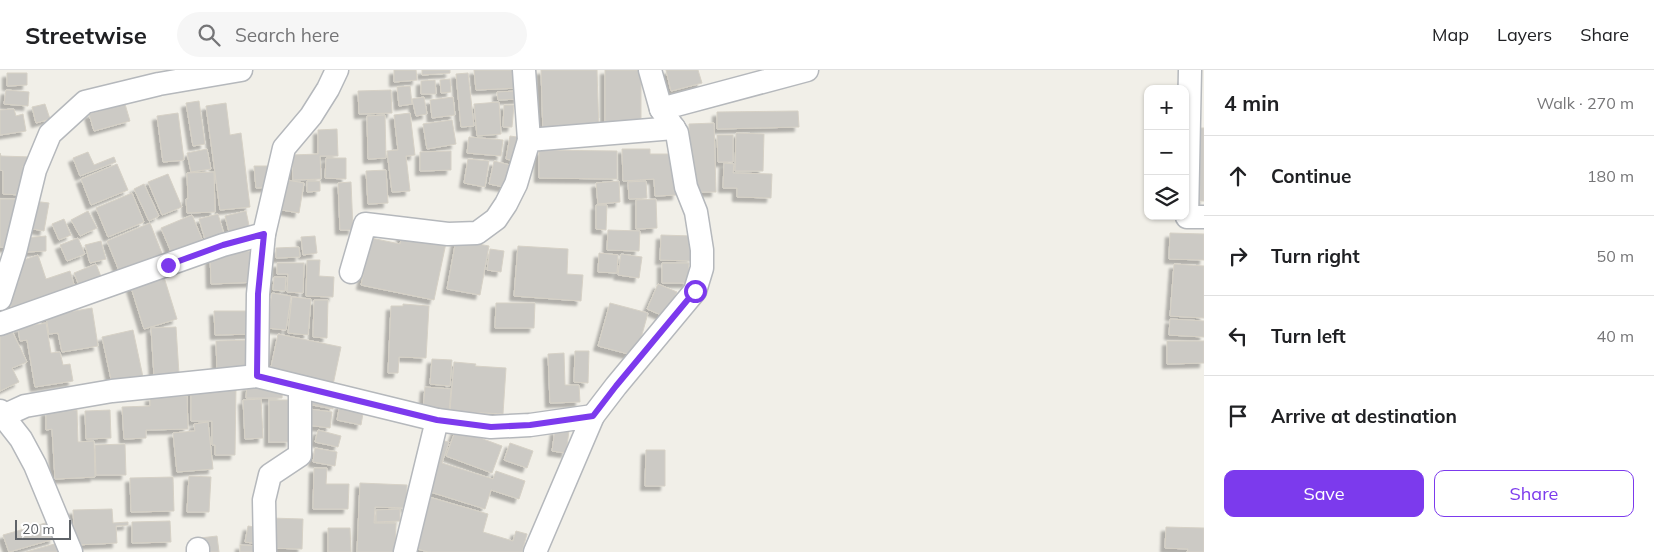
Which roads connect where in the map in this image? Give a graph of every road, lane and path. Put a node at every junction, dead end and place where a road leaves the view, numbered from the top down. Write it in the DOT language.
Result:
graph roads {
  1 [pos="241,70"];
  2 [pos="337,70"];
  3 [pos="524,70"];
  4 [pos="650,70"];
  5 [pos="807,70"];
  6 [pos="1190,70"];
  7 [pos="661,109"];
  8 [pos="674,128"];
  9 [pos="529,140"];
  10 [pos="1204,217"];
  11 [pos="264,234"];
  12 [pos="351,272"];
  13 [pos="0,299"];
  14 [pos="0,324"];
  15 [pos="257,376"];
  16 [pos="300,387"];
  17 [pos="2,414"];
  18 [pos="593,416"];
  19 [pos="437,420"];
  20 [pos="71,552"];
  21 [pos="265,552"];
  22 [pos="405,552"];
  23 [pos="535,552"];
  1 -- 13 [label="street"];
  2 -- 11 [label="street"];
  3 -- 9 [label="street"];
  4 -- 7 [label="street"];
  5 -- 7 [label="street"];
  6 -- 10 [label="street"];
  7 -- 8 [label="street"];
  8 -- 9 [label="street"];
  8 -- 18 [label="street"];
  9 -- 12 [label="street"];
  11 -- 14 [label="street"];
  11 -- 15 [label="street"];
  15 -- 16 [label="street"];
  15 -- 17 [label="street"];
  16 -- 19 [label="street"];
  16 -- 21 [label="street"];
  17 -- 20 [label="street"];
  18 -- 19 [label="street"];
  18 -- 23 [label="street"];
  19 -- 22 [label="street"];
}
